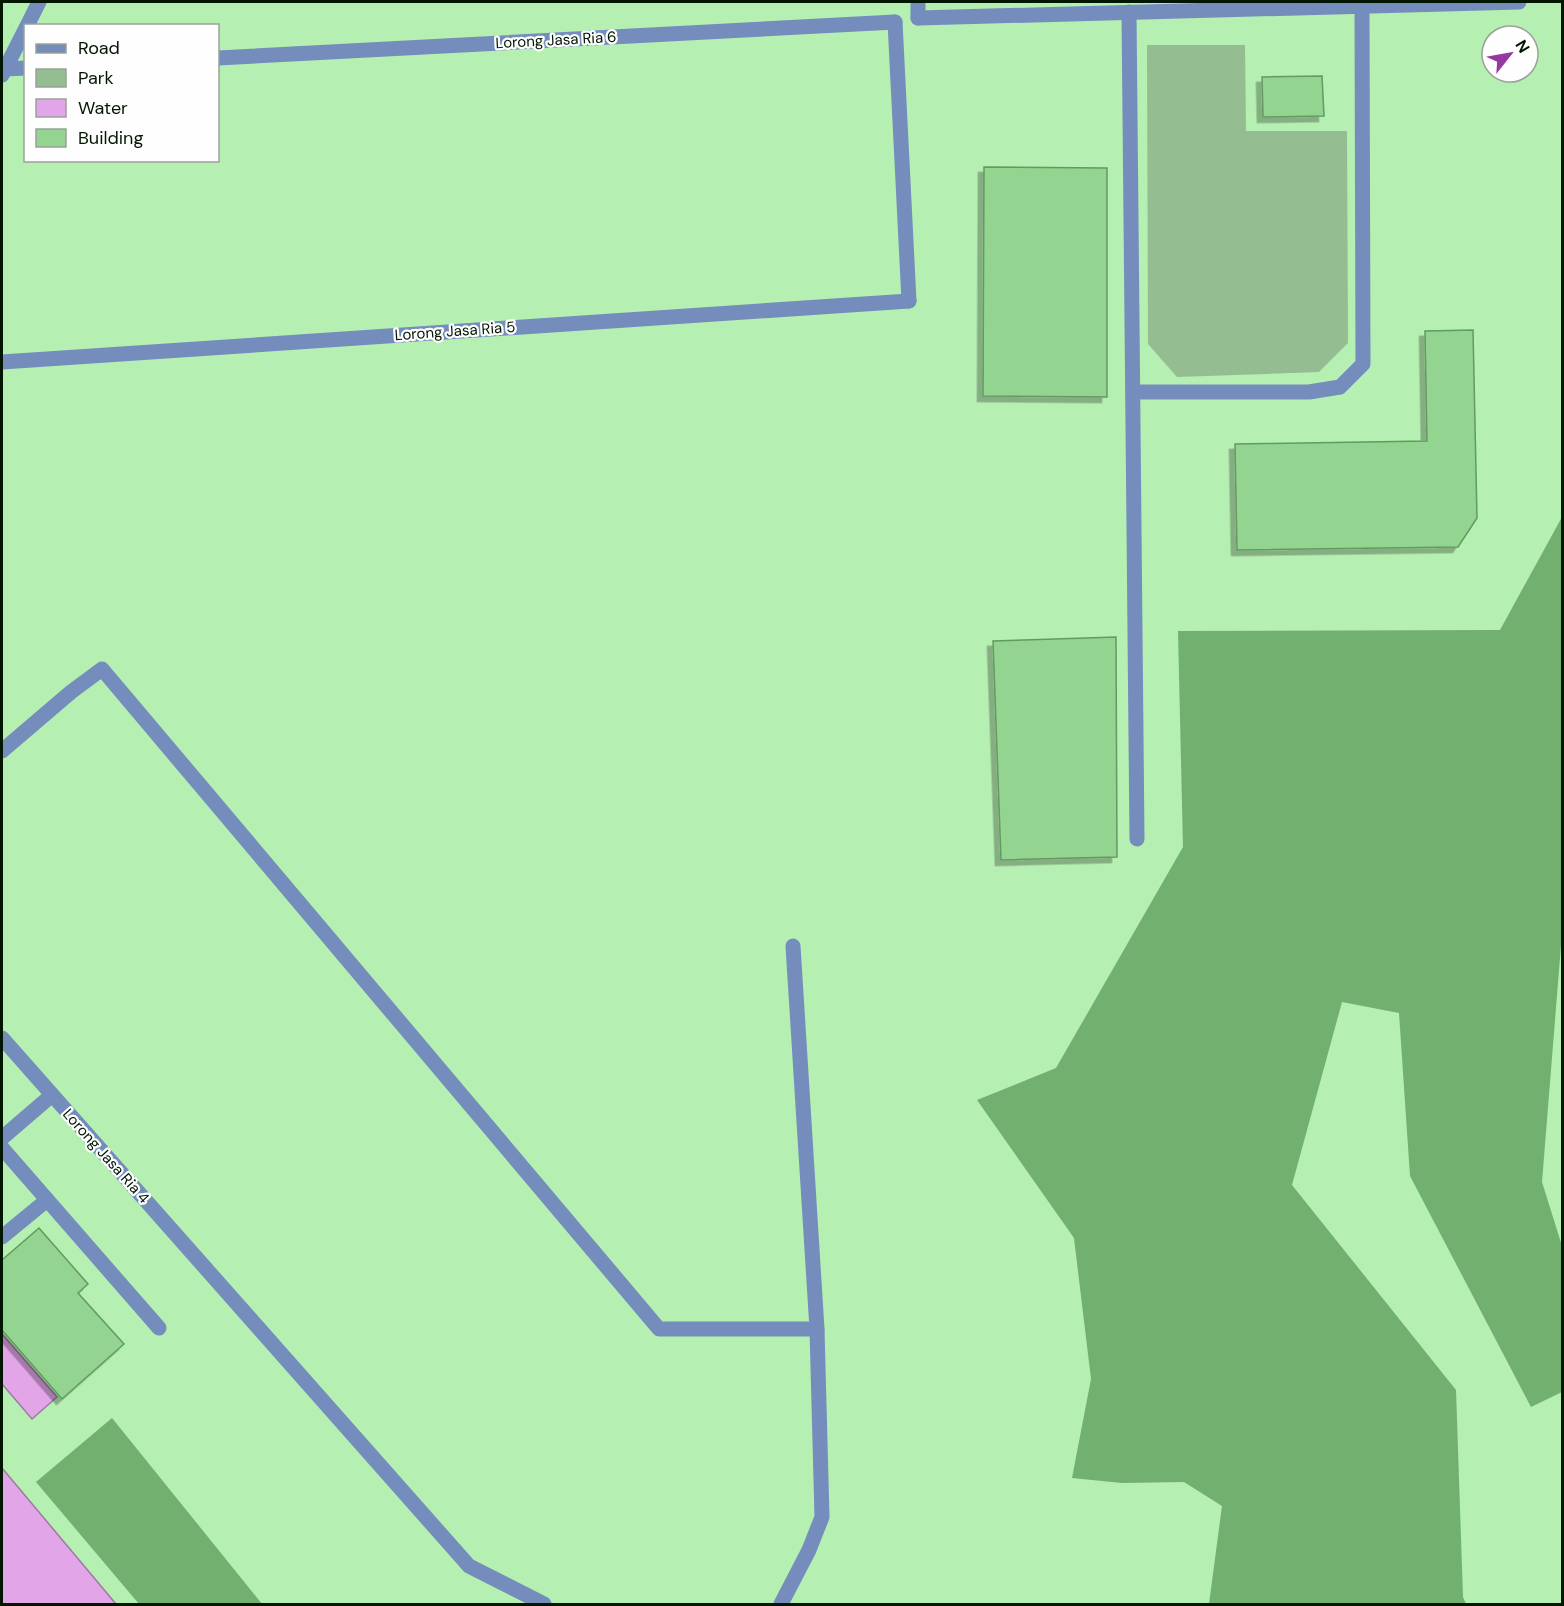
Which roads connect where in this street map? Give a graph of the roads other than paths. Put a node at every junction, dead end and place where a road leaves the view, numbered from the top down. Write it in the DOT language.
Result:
graph roads {
  1 [pos="39,2"];
  2 [pos="918,2"];
  3 [pos="1519,2"];
  4 [pos="1228,5"];
  5 [pos="1362,6"];
  6 [pos="1129,12"];
  7 [pos="28,24"];
  8 [pos="24,31"];
  9 [pos="219,58"];
  10 [pos="24,68"];
  11 [pos="3,72"];
  12 [pos="909,301"];
  13 [pos="2,362"];
  14 [pos="1133,392"];
  15 [pos="2,751"];
  16 [pos="1137,840"];
  17 [pos="793,946"];
  18 [pos="2,1038"];
  19 [pos="52,1095"];
  20 [pos="2,1138"];
  21 [pos="2,1148"];
  22 [pos="47,1200"];
  23 [pos="2,1237"];
  24 [pos="159,1328"];
  25 [pos="817,1329"];
  26 [pos="544,1605"];
  27 [pos="781,1605"];
  1 -- 7 [label="street"];
  2 -- 6 [label="street"];
  3 -- 5 [label="street"];
  4 -- 5 [label="street"];
  4 -- 6 [label="street"];
  5 -- 14 [label="street"];
  6 -- 14 [label="street"];
  8 -- 11 [label="street"];
  9 -- 12 [label="street, Lorong Jasa Ria 6"];
  10 -- 11 [label="street"];
  12 -- 13 [label="street, Lorong Jasa Ria 5"];
  14 -- 16 [label="street"];
  15 -- 25 [label="street"];
  17 -- 25 [label="street"];
  18 -- 19 [label="street, Lorong Jasa Ria 4"];
  19 -- 20 [label="street"];
  19 -- 26 [label="street, Lorong Jasa Ria 4"];
  21 -- 22 [label="street"];
  22 -- 23 [label="street"];
  22 -- 24 [label="street"];
  25 -- 27 [label="street"];
}
